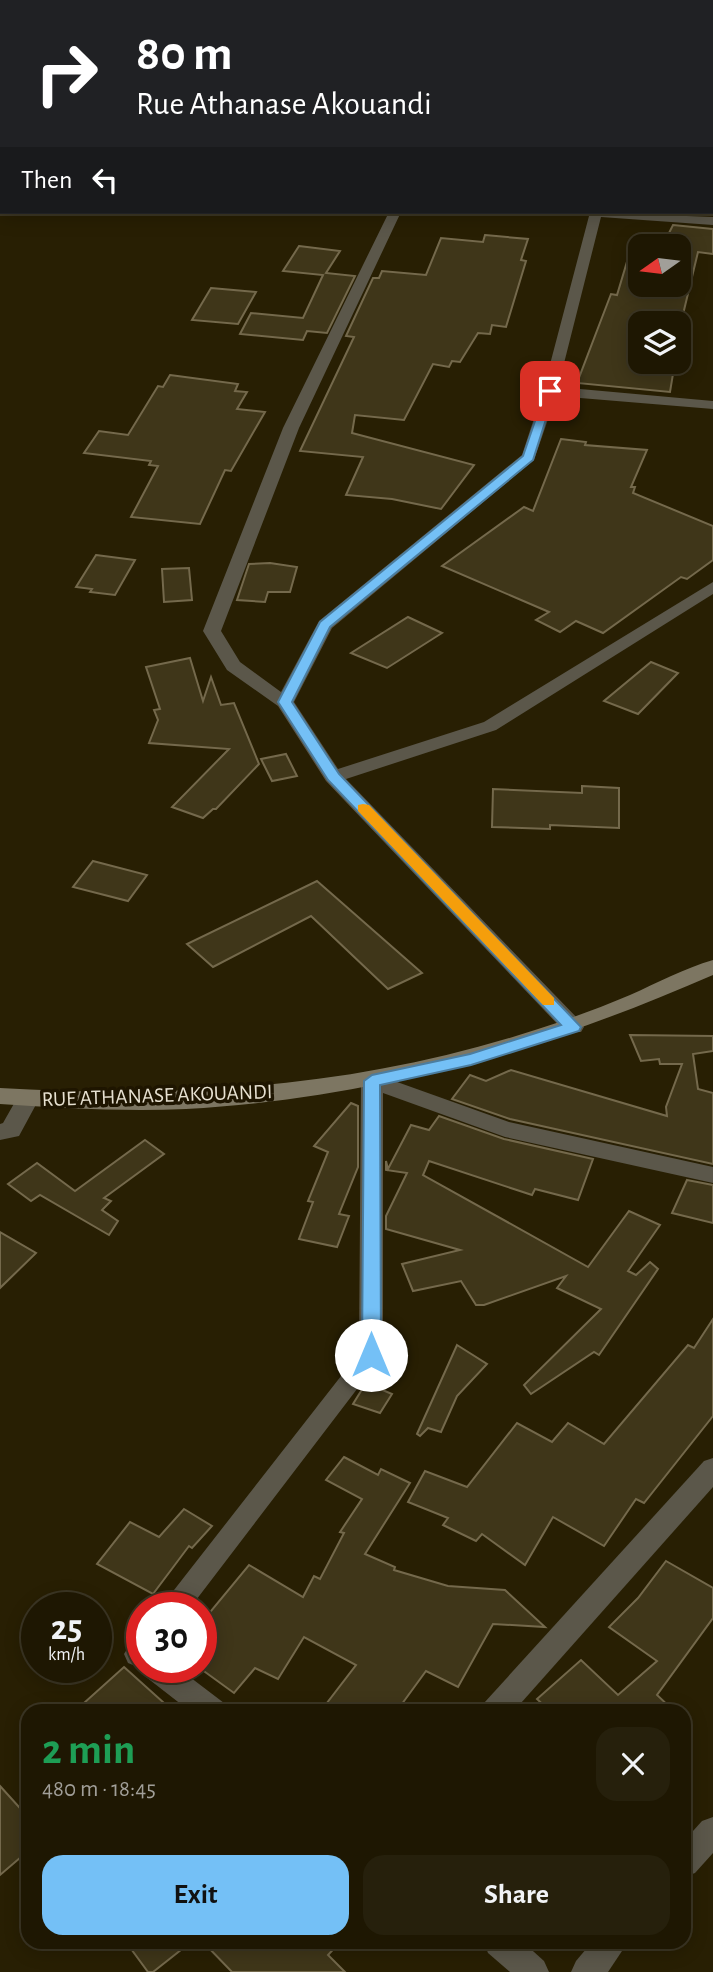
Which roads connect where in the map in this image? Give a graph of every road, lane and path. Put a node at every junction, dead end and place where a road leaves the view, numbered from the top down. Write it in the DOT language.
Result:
graph roads {
  1 [pos="394,214"];
  2 [pos="595,214"];
  3 [pos="622,214"];
  4 [pos="713,221"];
  5 [pos="550,391"];
  6 [pos="713,405"];
  7 [pos="713,587"];
  8 [pos="285,702"];
  9 [pos="333,777"];
  10 [pos="713,967"];
  11 [pos="573,1027"];
  12 [pos="372,1081"];
  13 [pos="0,1096"];
  14 [pos="28,1099"];
  15 [pos="0,1132"];
  16 [pos="713,1175"];
  17 [pos="713,1469"];
  18 [pos="186,1592"];
  19 [pos="176,1683"];
  20 [pos="203,1704"];
  21 [pos="501,1704"];
  22 [pos="713,1831"];
  23 [pos="691,1855"];
  24 [pos="507,1949"];
  25 [pos="607,1949"];
  26 [pos="533,1972"];
  27 [pos="586,1972"];
  1 -- 8 [label="street"];
  2 -- 5 [label="street"];
  3 -- 4 [label="street"];
  5 -- 6 [label="street"];
  5 -- 8 [label="street"];
  7 -- 9 [label="street"];
  8 -- 9 [label="street"];
  9 -- 11 [label="street"];
  10 -- 11 [label="street, RUE ATHANASE AKOUANDI"];
  11 -- 12 [label="street, RUE ATHANASE AKOUANDI"];
  12 -- 14 [label="street, RUE ATHANASE AKOUANDI"];
  12 -- 16 [label="street"];
  12 -- 18 [label="street"];
  13 -- 14 [label="street, RUE ATHANASE AKOUANDI"];
  14 -- 15 [label="street"];
  17 -- 21 [label="street"];
  19 -- 20 [label="street"];
  22 -- 23 [label="street"];
  24 -- 26 [label="street"];
  25 -- 27 [label="street"];
}
